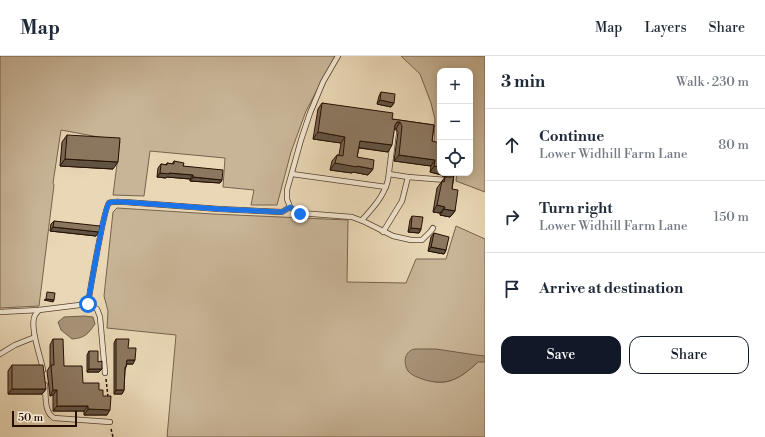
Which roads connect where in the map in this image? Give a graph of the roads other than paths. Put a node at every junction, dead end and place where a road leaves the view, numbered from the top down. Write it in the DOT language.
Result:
graph roads {
  1 [pos="338,56"];
  2 [pos="394,132"];
  3 [pos="292,174"];
  4 [pos="389,174"];
  5 [pos="408,177"];
  6 [pos="446,180"];
  7 [pos="386,187"];
  8 [pos="290,207"];
  9 [pos="362,220"];
  10 [pos="433,228"];
  11 [pos="383,232"];
  12 [pos="88,304"];
  13 [pos="40,310"];
  14 [pos="0,312"];
  15 [pos="35,337"];
  16 [pos="0,354"];
  17 [pos="105,373"];
  18 [pos="110,422"];
  1 -- 3 [label="lane"];
  2 -- 4 [label="lane"];
  3 -- 7 [label="lane"];
  3 -- 8 [label="lane"];
  4 -- 5 [label="lane"];
  4 -- 7 [label="lane"];
  5 -- 6 [label="lane"];
  5 -- 11 [label="lane"];
  7 -- 9 [label="lane"];
  8 -- 9 [label="lane"];
  8 -- 12 [label="lane"];
  9 -- 11 [label="lane"];
  10 -- 11 [label="lane"];
  12 -- 13 [label="lane"];
  12 -- 17 [label="lane"];
  13 -- 14 [label="lane"];
  13 -- 15 [label="lane"];
  15 -- 16 [label="lane"];
  15 -- 18 [label="lane"];
}
